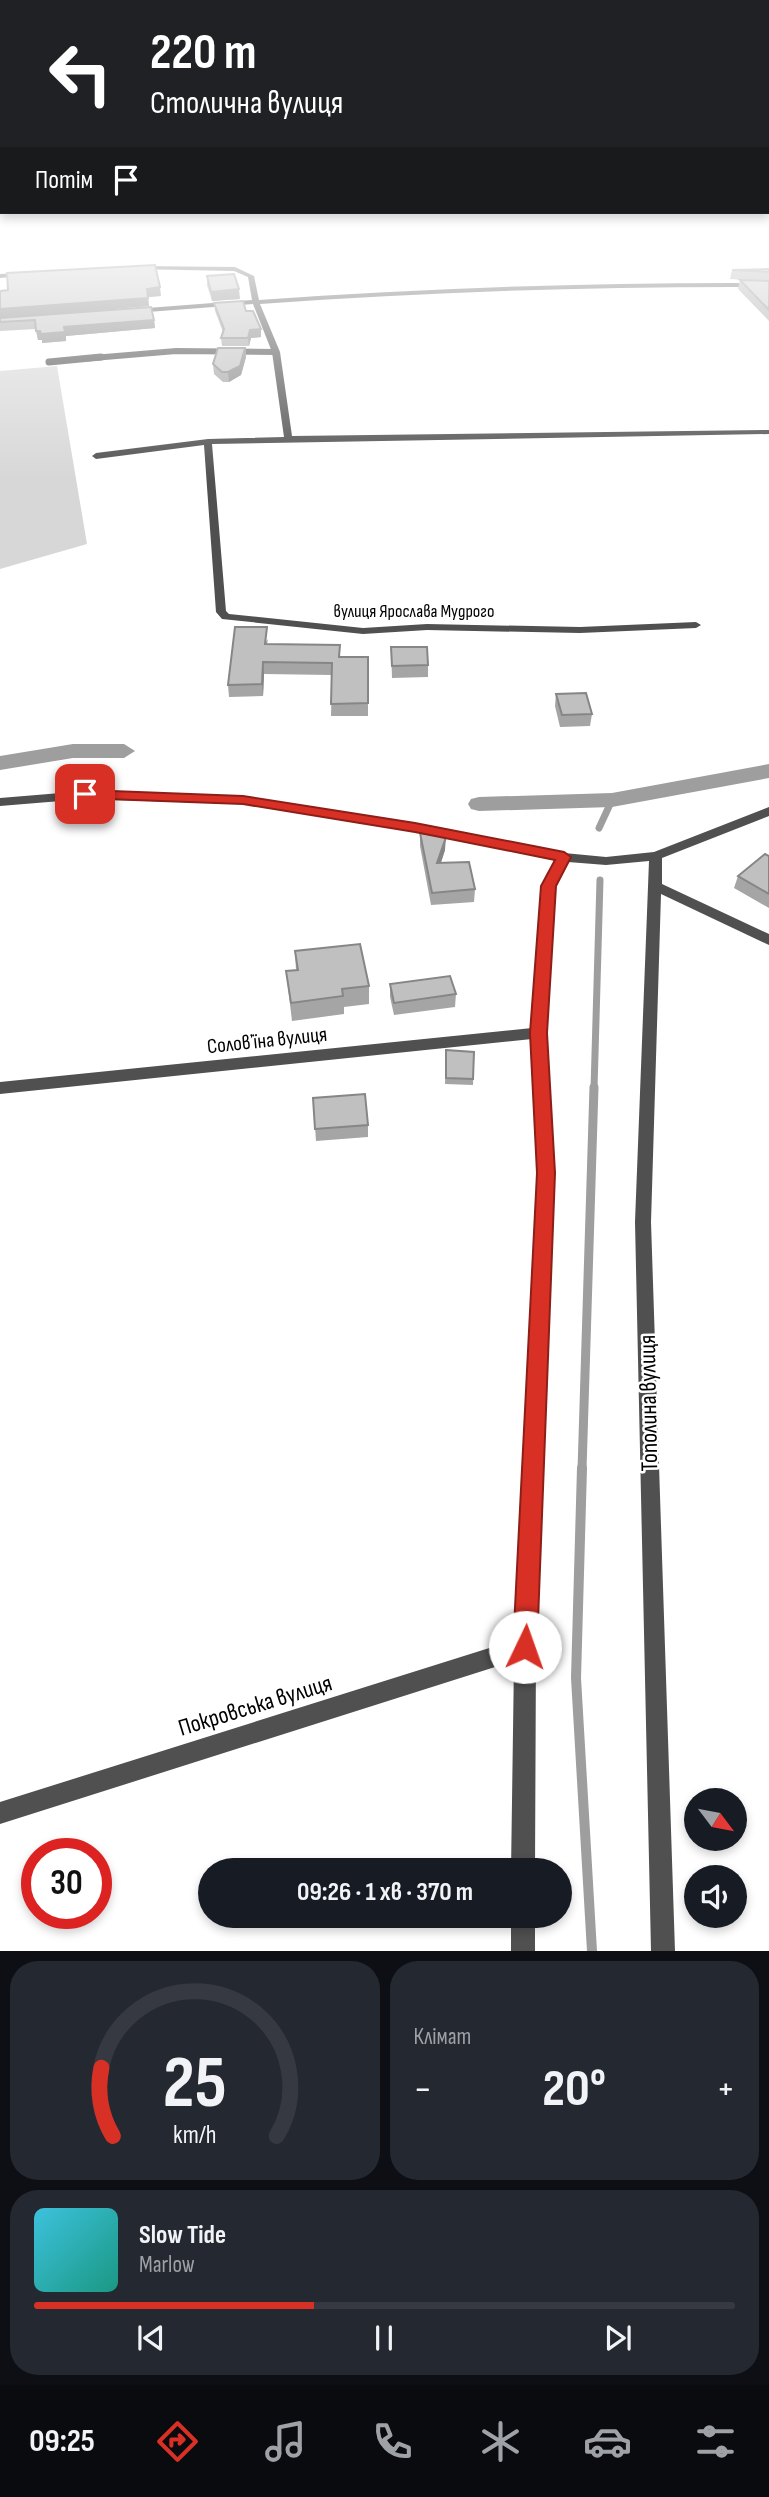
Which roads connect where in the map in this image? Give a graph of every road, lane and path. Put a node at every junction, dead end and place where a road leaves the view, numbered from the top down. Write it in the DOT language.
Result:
graph roads {
  1 [pos="281,300"];
  2 [pos="256,302"];
  3 [pos="121,312"];
  4 [pos="276,352"];
  5 [pos="48,362"];
  6 [pos="769,432"];
  7 [pos="288,439"];
  8 [pos="208,442"];
  9 [pos="96,456"];
  10 [pos="696,625"];
  11 [pos="0,802"];
  12 [pos="769,811"];
  13 [pos="656,856"];
  14 [pos="564,857"];
  15 [pos="657,887"];
  16 [pos="769,940"];
  17 [pos="539,1033"];
  18 [pos="0,1088"];
  19 [pos="525,1647"];
  20 [pos="0,1813"];
  21 [pos="523,1858"];
  22 [pos="523,1928"];
  23 [pos="523,1951"];
  24 [pos="663,1951"];
  1 -- 2 [label="street"];
  2 -- 3 [label="street"];
  2 -- 4 [label="street"];
  4 -- 5 [label="lane"];
  4 -- 7 [label="street"];
  6 -- 7 [label="street"];
  7 -- 8 [label="street"];
  8 -- 9 [label="street"];
  8 -- 10 [label="street, вулиця Ярослава Мудрого"];
  11 -- 14 [label="street"];
  12 -- 13 [label="street"];
  13 -- 14 [label="street"];
  13 -- 15 [label="street, Тополина вулиця"];
  14 -- 17 [label="street"];
  15 -- 16 [label="street"];
  15 -- 24 [label="street, Тополина вулиця"];
  17 -- 18 [label="street, Соловʼїна вулиця"];
  17 -- 19 [label="street"];
  19 -- 20 [label="street, Покровська вулиця"];
  19 -- 21 [label="street"];
  22 -- 23 [label="street"];
}
